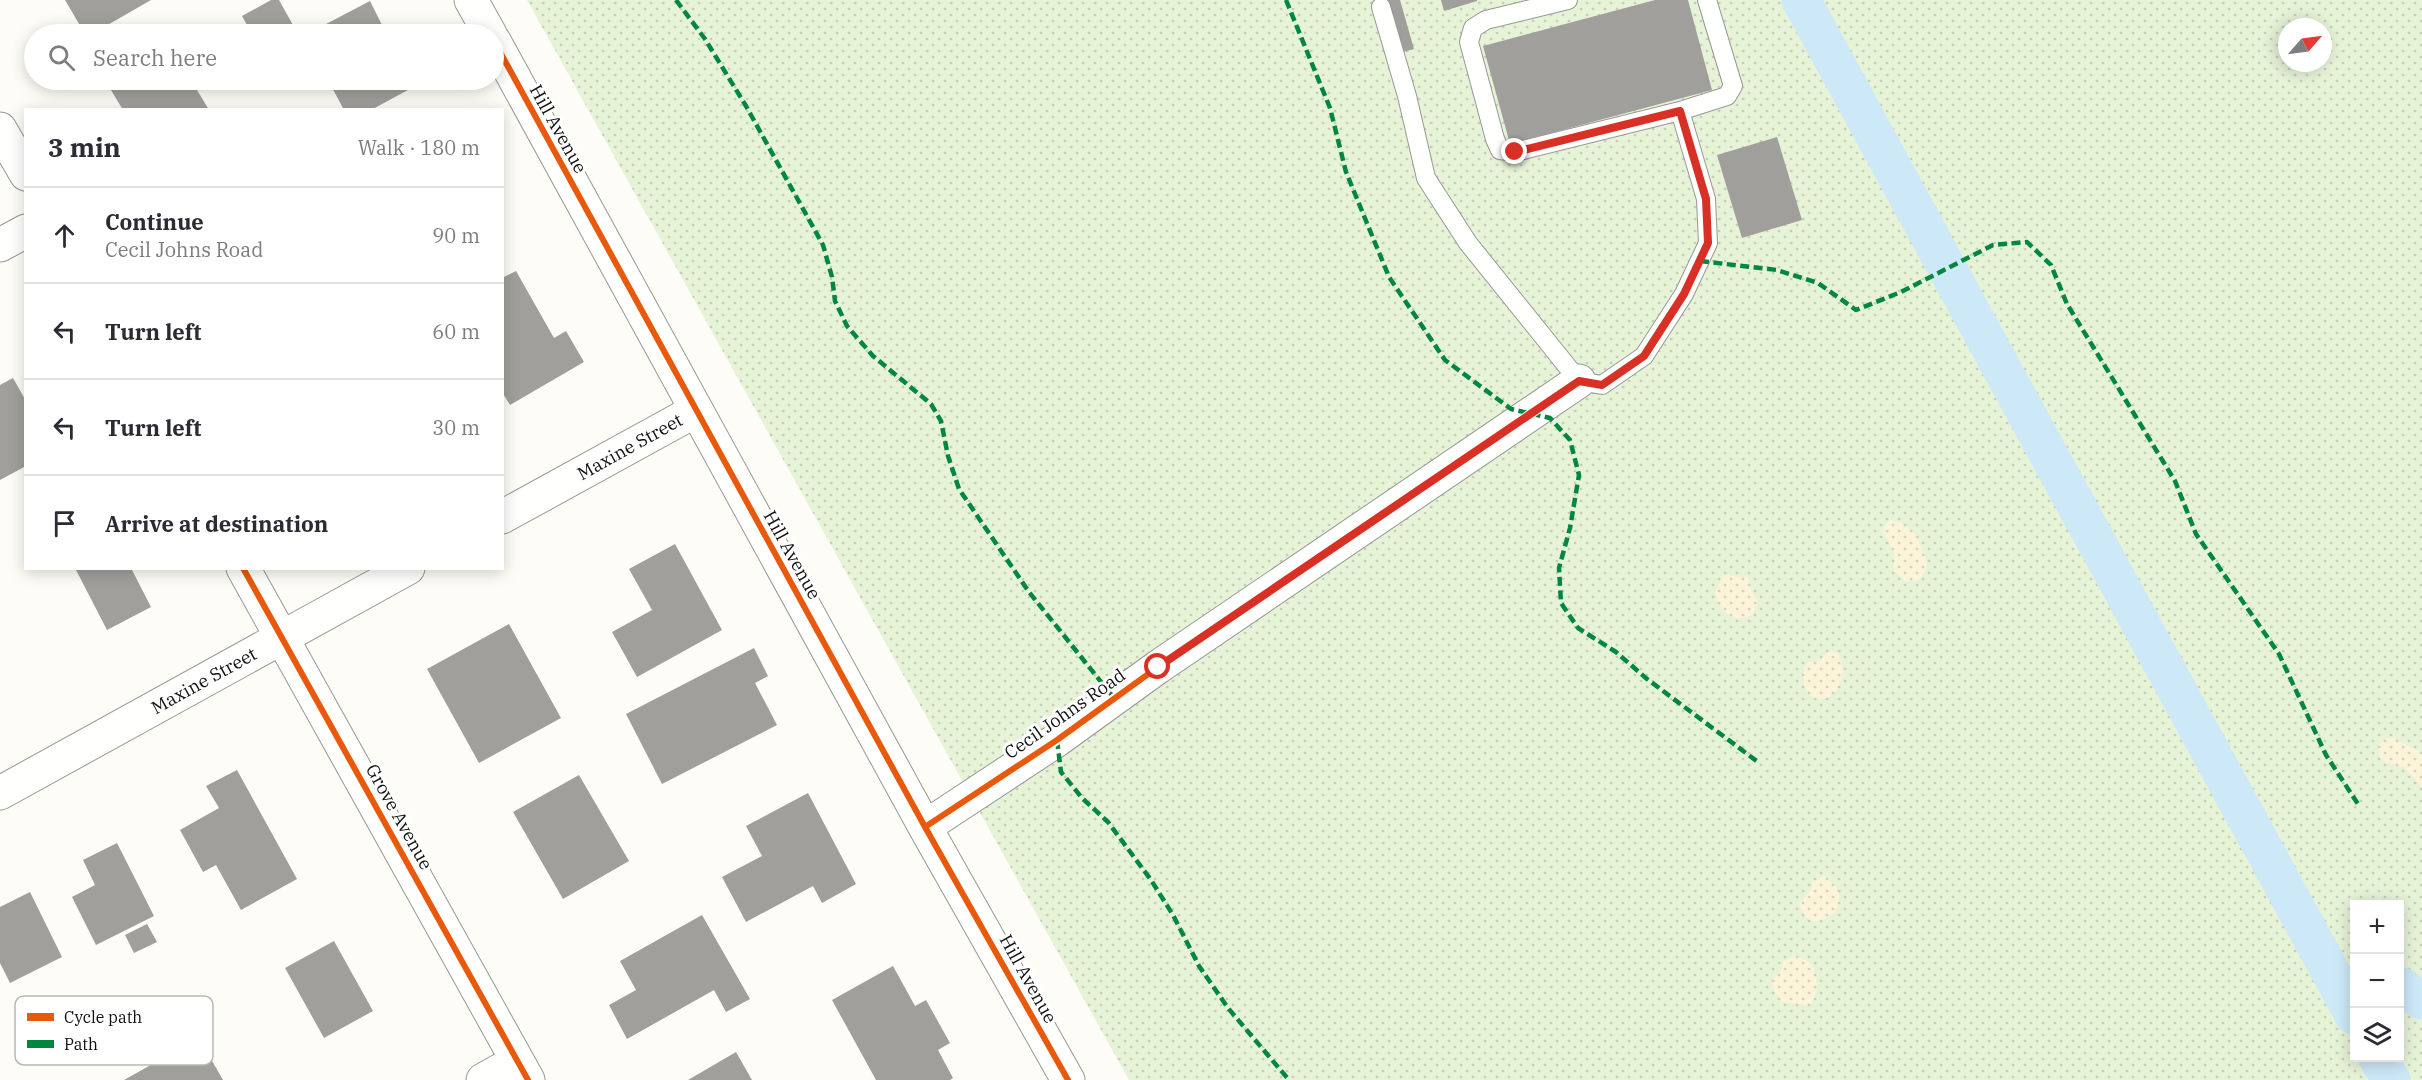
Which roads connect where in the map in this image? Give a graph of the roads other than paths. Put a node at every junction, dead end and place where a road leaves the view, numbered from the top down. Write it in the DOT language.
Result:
graph roads {
  1 [pos="471,0"];
  2 [pos="1568,0"];
  3 [pos="1707,0"];
  4 [pos="1381,7"];
  5 [pos="484,24"];
  6 [pos="504,60"];
  7 [pos="1680,111"];
  8 [pos="0,129"];
  9 [pos="24,171"];
  10 [pos="24,232"];
  11 [pos="0,245"];
  12 [pos="1579,381"];
  13 [pos="695,411"];
  14 [pos="504,516"];
  15 [pos="244,570"];
  16 [pos="404,570"];
  17 [pos="283,637"];
  18 [pos="0,793"];
  19 [pos="925,827"];
  20 [pos="522,1070"];
  21 [pos="483,1080"];
  22 [pos="1068,1080"];
  1 -- 5 [label="street"];
  2 -- 7 [label="lane"];
  3 -- 7 [label="lane"];
  4 -- 12 [label="lane"];
  6 -- 13 [label="street, Hill Avenue"];
  7 -- 12 [label="lane"];
  8 -- 9 [label="street"];
  10 -- 11 [label="street"];
  12 -- 19 [label="street, Cecil Johns Road"];
  13 -- 14 [label="street, Maxine Street"];
  13 -- 19 [label="street, Hill Avenue"];
  15 -- 17 [label="street, Grove Avenue"];
  16 -- 17 [label="street, Maxine Street"];
  17 -- 18 [label="street, Maxine Street"];
  17 -- 20 [label="street, Grove Avenue"];
  19 -- 22 [label="street, Hill Avenue"];
  20 -- 21 [label="street"];
}
